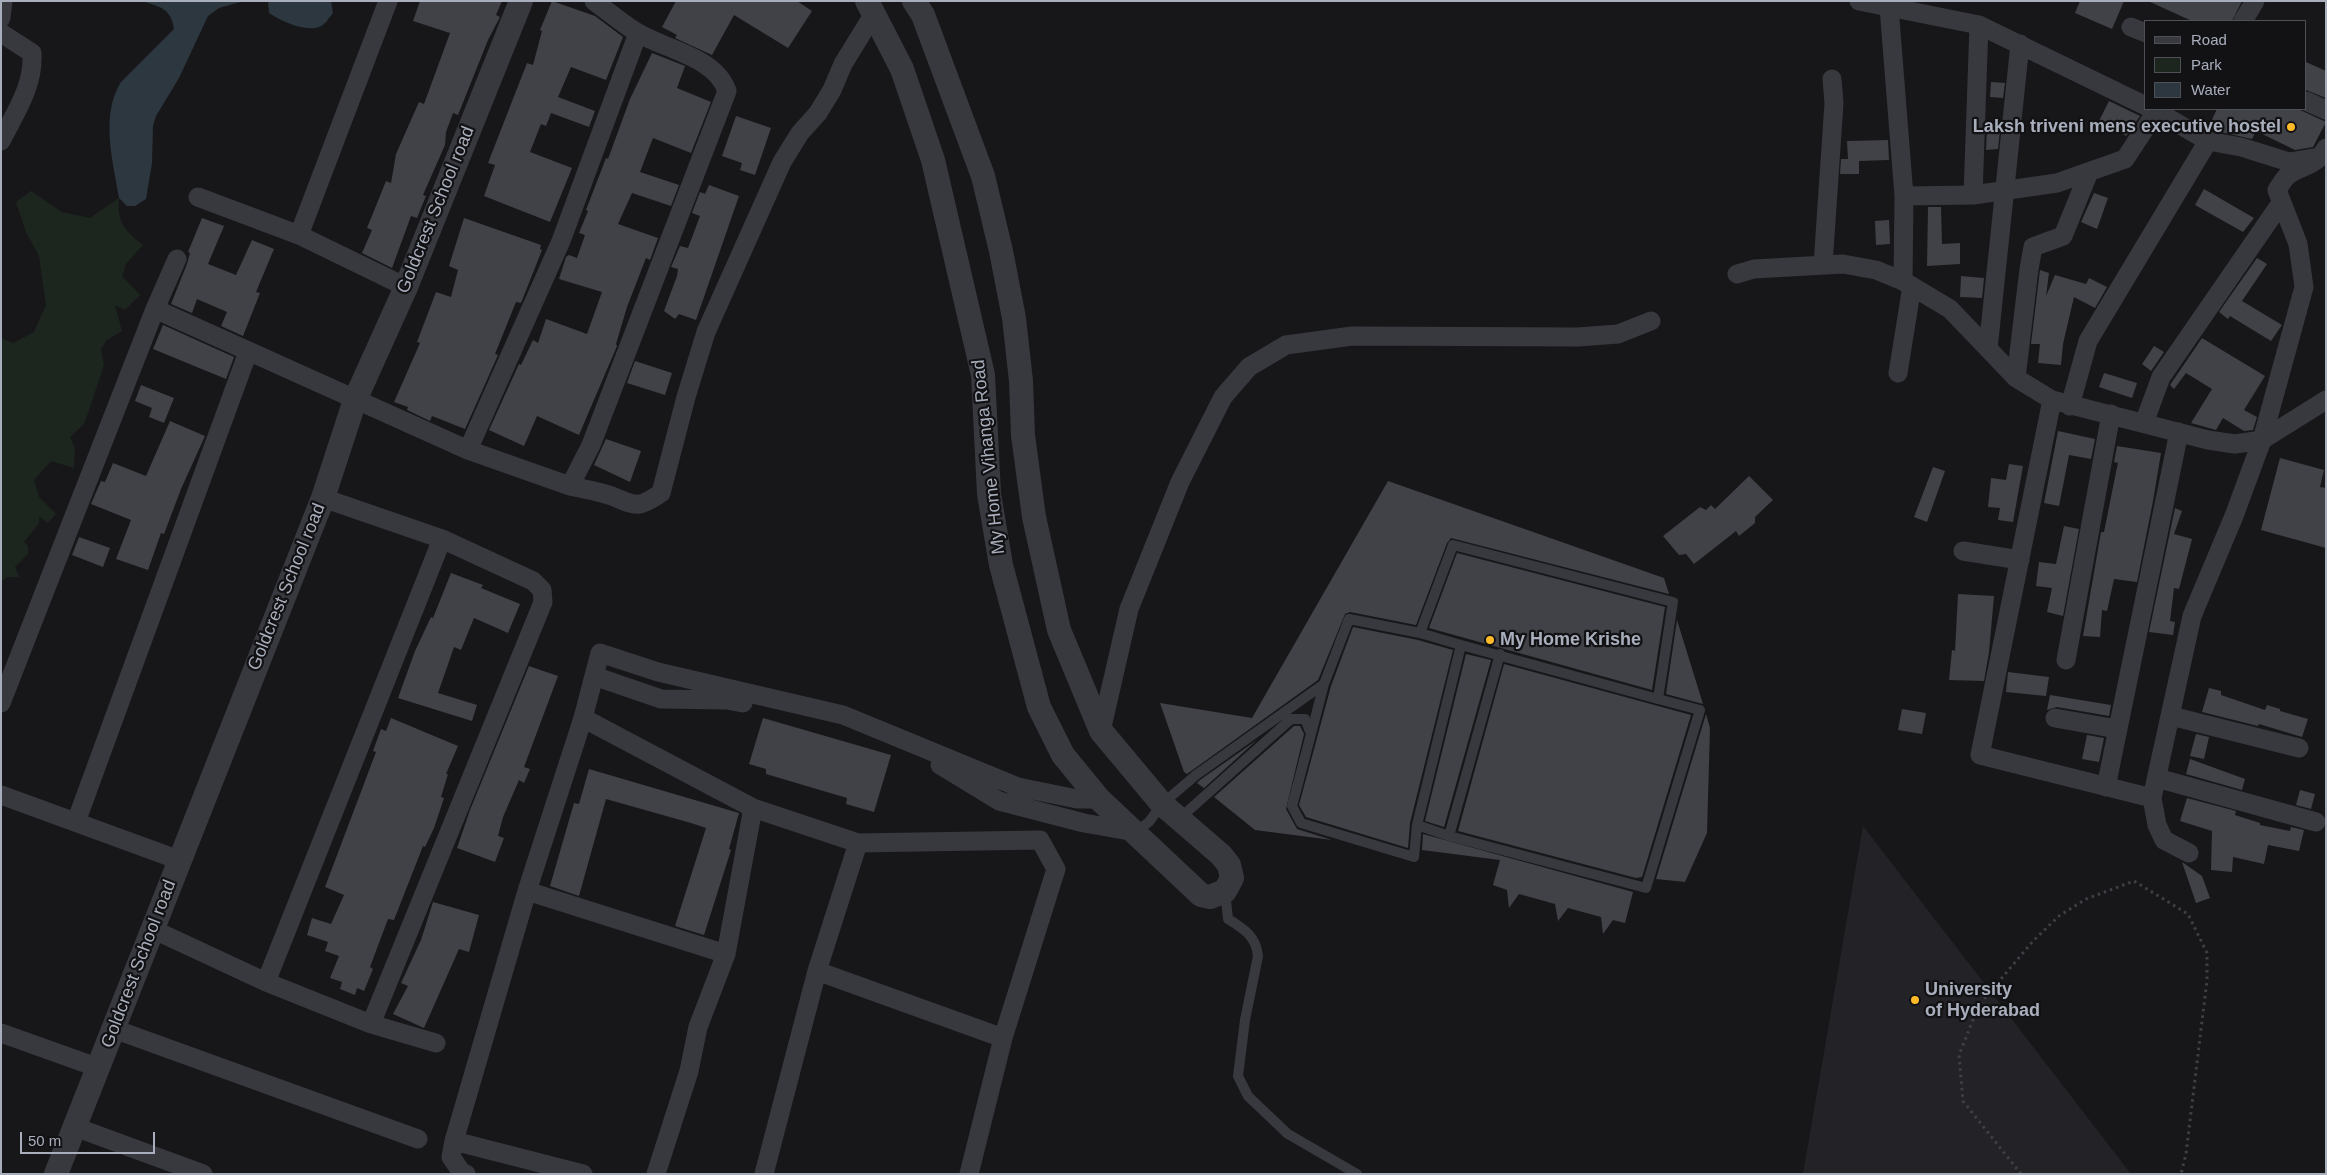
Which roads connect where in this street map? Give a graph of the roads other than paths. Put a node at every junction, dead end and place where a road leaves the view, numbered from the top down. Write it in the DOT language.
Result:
graph roads {
  1 [pos="3,1"];
  2 [pos="388,1"];
  3 [pos="521,1"];
  4 [pos="594,1"];
  5 [pos="914,1"];
  6 [pos="1859,1"];
  7 [pos="2255,1"];
  8 [pos="871,7"];
  9 [pos="1889,7"];
  10 [pos="1,18"];
  11 [pos="2244,20"];
  12 [pos="1979,25"];
  13 [pos="1,33"];
  14 [pos="638,33"];
  15 [pos="2020,44"];
  16 [pos="1832,79"];
  17 [pos="2307,101"];
  18 [pos="2144,105"];
  19 [pos="2326,110"];
  20 [pos="2159,112"];
  21 [pos="1,141"];
  22 [pos="2208,141"];
  23 [pos="2324,154"];
  24 [pos="2089,172"];
  25 [pos="2006,192"];
  26 [pos="1973,195"];
  27 [pos="1904,196"];
  28 [pos="198,197"];
  29 [pos="2281,203"];
  30 [pos="299,235"];
  31 [pos="177,260"];
  32 [pos="1823,265"];
  33 [pos="1737,274"];
  34 [pos="1908,284"];
  35 [pos="406,287"];
  36 [pos="155,309"];
  37 [pos="1651,322"];
  38 [pos="1988,349"];
  39 [pos="248,352"];
  40 [pos="1898,373"];
  41 [pos="2016,378"];
  42 [pos="355,400"];
  43 [pos="2052,400"];
  44 [pos="2325,402"];
  45 [pos="2070,406"];
  46 [pos="2110,414"];
  47 [pos="2144,423"];
  48 [pos="2178,432"];
  49 [pos="2262,440"];
  50 [pos="468,450"];
  51 [pos="570,486"];
  52 [pos="323,498"];
  53 [pos="442,539"];
  54 [pos="1963,551"];
  55 [pos="2020,560"];
  56 [pos="1420,633"];
  57 [pos="1461,645"];
  58 [pos="1500,654"];
  59 [pos="2066,660"];
  60 [pos="594,676"];
  61 [pos="1324,684"];
  62 [pos="1658,699"];
  63 [pos="1,703"];
  64 [pos="2172,716"];
  65 [pos="583,718"];
  66 [pos="2055,718"];
  67 [pos="2118,729"];
  68 [pos="1101,731"];
  69 [pos="1312,734"];
  70 [pos="2299,748"];
  71 [pos="2157,778"];
  72 [pos="2106,786"];
  73 [pos="1,795"];
  74 [pos="2152,798"];
  75 [pos="1099,799"];
  76 [pos="753,808"];
  77 [pos="1171,811"];
  78 [pos="76,822"];
  79 [pos="2316,822"];
  80 [pos="1417,825"];
  81 [pos="1135,832"];
  82 [pos="1449,836"];
  83 [pos="858,843"];
  84 [pos="2189,853"];
  85 [pos="178,860"];
  86 [pos="527,891"];
  87 [pos="1224,891"];
  88 [pos="152,928"];
  89 [pos="726,954"];
  90 [pos="817,971"];
  91 [pos="266,982"];
  92 [pos="371,1024"];
  93 [pos="114,1029"];
  94 [pos="1,1033"];
  95 [pos="1003,1038"];
  96 [pos="436,1042"];
  97 [pos="99,1068"];
  98 [pos="75,1127"];
  99 [pos="418,1139"];
  100 [pos="454,1141"];
  101 [pos="196,1173"];
  102 [pos="56,1174"];
  103 [pos="466,1174"];
  104 [pos="583,1174"];
  105 [pos="656,1174"];
  106 [pos="764,1174"];
  107 [pos="970,1174"];
  108 [pos="1358,1174"];
  1 -- 10 [label="street"];
  2 -- 30 [label="street"];
  3 -- 35 [label="street, Goldcrest School road"];
  4 -- 14 [label="street"];
  5 -- 68 [label="street"];
  6 -- 9 [label="street"];
  7 -- 11 [label="street"];
  8 -- 51 [label="street"];
  8 -- 75 [label="street, My Home Vihanga Road"];
  9 -- 12 [label="street"];
  9 -- 27 [label="street"];
  12 -- 15 [label="street"];
  12 -- 26 [label="street"];
  13 -- 21 [label="street"];
  14 -- 50 [label="street"];
  14 -- 51 [label="street"];
  15 -- 18 [label="street"];
  15 -- 25 [label="street"];
  16 -- 32 [label="street"];
  17 -- 19 [label="street"];
  20 -- 22 [label="street"];
  20 -- 24 [label="street"];
  22 -- 23 [label="street"];
  22 -- 45 [label="street"];
  23 -- 29 [label="street"];
  24 -- 25 [label="street"];
  24 -- 41 [label="street"];
  25 -- 26 [label="street"];
  25 -- 38 [label="street"];
  26 -- 27 [label="street"];
  27 -- 34 [label="street"];
  28 -- 30 [label="street"];
  29 -- 47 [label="street"];
  29 -- 49 [label="street"];
  30 -- 35 [label="street"];
  31 -- 36 [label="street"];
  32 -- 33 [label="street"];
  32 -- 34 [label="street"];
  34 -- 38 [label="street"];
  34 -- 40 [label="street"];
  35 -- 42 [label="street, Goldcrest School road"];
  36 -- 39 [label="street"];
  36 -- 63 [label="street"];
  37 -- 68 [label="street"];
  38 -- 41 [label="street"];
  39 -- 42 [label="street"];
  39 -- 78 [label="street"];
  41 -- 43 [label="street"];
  42 -- 50 [label="street"];
  42 -- 52 [label="street, Goldcrest School road"];
  43 -- 45 [label="street"];
  43 -- 55 [label="street"];
  44 -- 49 [label="street"];
  45 -- 46 [label="street"];
  46 -- 47 [label="street"];
  46 -- 59 [label="street"];
  47 -- 48 [label="street"];
  48 -- 49 [label="street"];
  48 -- 67 [label="street"];
  49 -- 64 [label="street"];
  50 -- 51 [label="street"];
  52 -- 53 [label="street"];
  52 -- 85 [label="street, Goldcrest School road"];
  53 -- 91 [label="street"];
  53 -- 92 [label="street"];
  54 -- 55 [label="street"];
  55 -- 72 [label="street"];
  56 -- 57 [label="lane"];
  56 -- 61 [label="lane"];
  56 -- 62 [label="lane"];
  57 -- 58 [label="lane"];
  57 -- 80 [label="lane"];
  58 -- 62 [label="lane"];
  58 -- 82 [label="lane"];
  60 -- 65 [label="street"];
  60 -- 75 [label="street"];
  60 -- 81 [label="street"];
  61 -- 69 [label="lane"];
  61 -- 77 [label="lane"];
  62 -- 82 [label="lane"];
  64 -- 70 [label="street"];
  64 -- 71 [label="street"];
  65 -- 76 [label="street"];
  65 -- 86 [label="street"];
  66 -- 67 [label="street"];
  67 -- 72 [label="street"];
  68 -- 77 [label="street"];
  69 -- 77 [label="lane"];
  69 -- 80 [label="lane"];
  71 -- 74 [label="street"];
  71 -- 79 [label="street"];
  72 -- 74 [label="street"];
  73 -- 78 [label="street"];
  74 -- 84 [label="street"];
  75 -- 81 [label="street, My Home Vihanga Road"];
  76 -- 83 [label="street"];
  76 -- 89 [label="street"];
  77 -- 81 [label="lane"];
  77 -- 87 [label="street"];
  78 -- 85 [label="street"];
  80 -- 82 [label="lane"];
  81 -- 87 [label="street, My Home Vihanga Road"];
  83 -- 90 [label="street"];
  83 -- 95 [label="street"];
  85 -- 88 [label="street, Goldcrest School road"];
  86 -- 89 [label="street"];
  86 -- 100 [label="street"];
  87 -- 108 [label="lane"];
  88 -- 91 [label="street"];
  88 -- 93 [label="street, Goldcrest School road"];
  89 -- 105 [label="street"];
  90 -- 95 [label="street"];
  90 -- 106 [label="street"];
  91 -- 92 [label="street"];
  92 -- 96 [label="street"];
  93 -- 97 [label="street, Goldcrest School road"];
  93 -- 99 [label="street"];
  94 -- 97 [label="street"];
  95 -- 107 [label="street"];
  97 -- 98 [label="street, Goldcrest School road"];
  98 -- 101 [label="street"];
  98 -- 102 [label="street, Goldcrest School road"];
  100 -- 103 [label="street"];
  100 -- 104 [label="street"];
}
